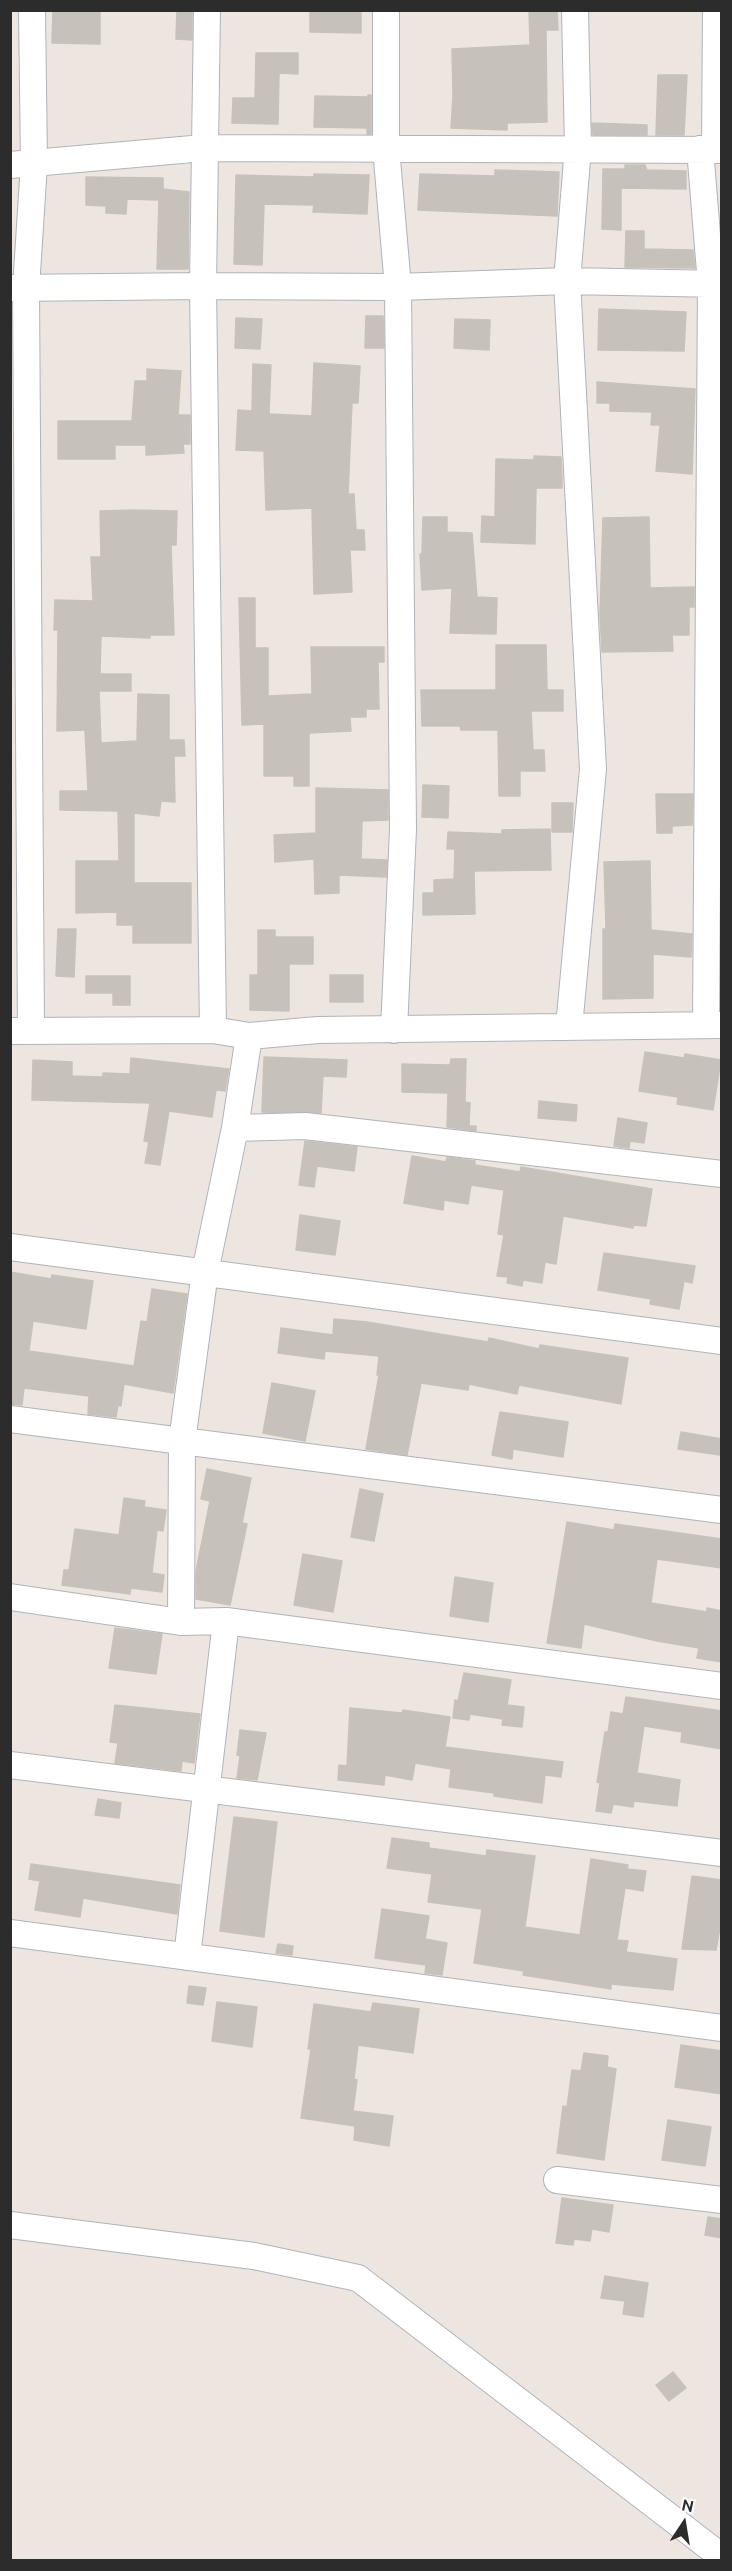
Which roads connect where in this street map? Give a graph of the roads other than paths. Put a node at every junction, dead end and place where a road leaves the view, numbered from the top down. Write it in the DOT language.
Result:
graph roads {
  1 [pos="32,10"];
  2 [pos="207,10"];
  3 [pos="386,10"];
  4 [pos="575,10"];
  5 [pos="716,10"];
  6 [pos="204,148"];
  7 [pos="386,148"];
  8 [pos="578,148"];
  9 [pos="712,149"];
  10 [pos="22,165"];
  11 [pos="567,281"];
  12 [pos="716,284"];
  13 [pos="203,286"];
  14 [pos="398,287"];
  15 [pos="18,288"];
  16 [pos="714,1025"];
  17 [pos="569,1027"];
  18 [pos="213,1030"];
  19 [pos="394,1030"];
  20 [pos="20,1031"];
  21 [pos="249,1036"];
  22 [pos="235,1128"];
  23 [pos="722,1174"];
  24 [pos="10,1247"];
  25 [pos="205,1272"];
  26 [pos="722,1341"];
  27 [pos="10,1419"];
  28 [pos="182,1441"];
  29 [pos="722,1510"];
  30 [pos="10,1597"];
  31 [pos="226,1621"];
  32 [pos="181,1622"];
  33 [pos="722,1686"];
  34 [pos="10,1765"];
  35 [pos="206,1789"];
  36 [pos="722,1853"];
  37 [pos="10,1933"];
  38 [pos="187,1957"];
  39 [pos="722,2028"];
  40 [pos="557,2180"];
  41 [pos="722,2200"];
  42 [pos="10,2225"];
  43 [pos="722,2557"];
  1 -- 10 [label="street"];
  2 -- 6 [label="street"];
  3 -- 7 [label="street"];
  4 -- 8 [label="street"];
  5 -- 9 [label="street"];
  6 -- 7 [label="street"];
  6 -- 10 [label="street"];
  6 -- 13 [label="street"];
  7 -- 8 [label="street"];
  7 -- 14 [label="street"];
  8 -- 9 [label="street"];
  8 -- 11 [label="street"];
  9 -- 12 [label="street"];
  10 -- 15 [label="street"];
  11 -- 12 [label="street"];
  11 -- 14 [label="street"];
  11 -- 17 [label="street"];
  12 -- 16 [label="street"];
  13 -- 14 [label="street"];
  13 -- 15 [label="street"];
  13 -- 18 [label="street"];
  14 -- 19 [label="street"];
  15 -- 20 [label="street"];
  16 -- 17 [label="street"];
  17 -- 19 [label="street"];
  18 -- 20 [label="street"];
  18 -- 21 [label="street"];
  19 -- 21 [label="street"];
  21 -- 22 [label="street"];
  22 -- 23 [label="street"];
  22 -- 25 [label="street"];
  24 -- 25 [label="street"];
  25 -- 26 [label="street"];
  25 -- 28 [label="street"];
  27 -- 28 [label="street"];
  28 -- 29 [label="street"];
  28 -- 32 [label="street"];
  30 -- 32 [label="street"];
  31 -- 32 [label="street"];
  31 -- 33 [label="street"];
  31 -- 35 [label="street"];
  34 -- 35 [label="street"];
  35 -- 36 [label="street"];
  35 -- 38 [label="street"];
  37 -- 38 [label="street"];
  38 -- 39 [label="street"];
  40 -- 41 [label="street"];
  42 -- 43 [label="street"];
}
